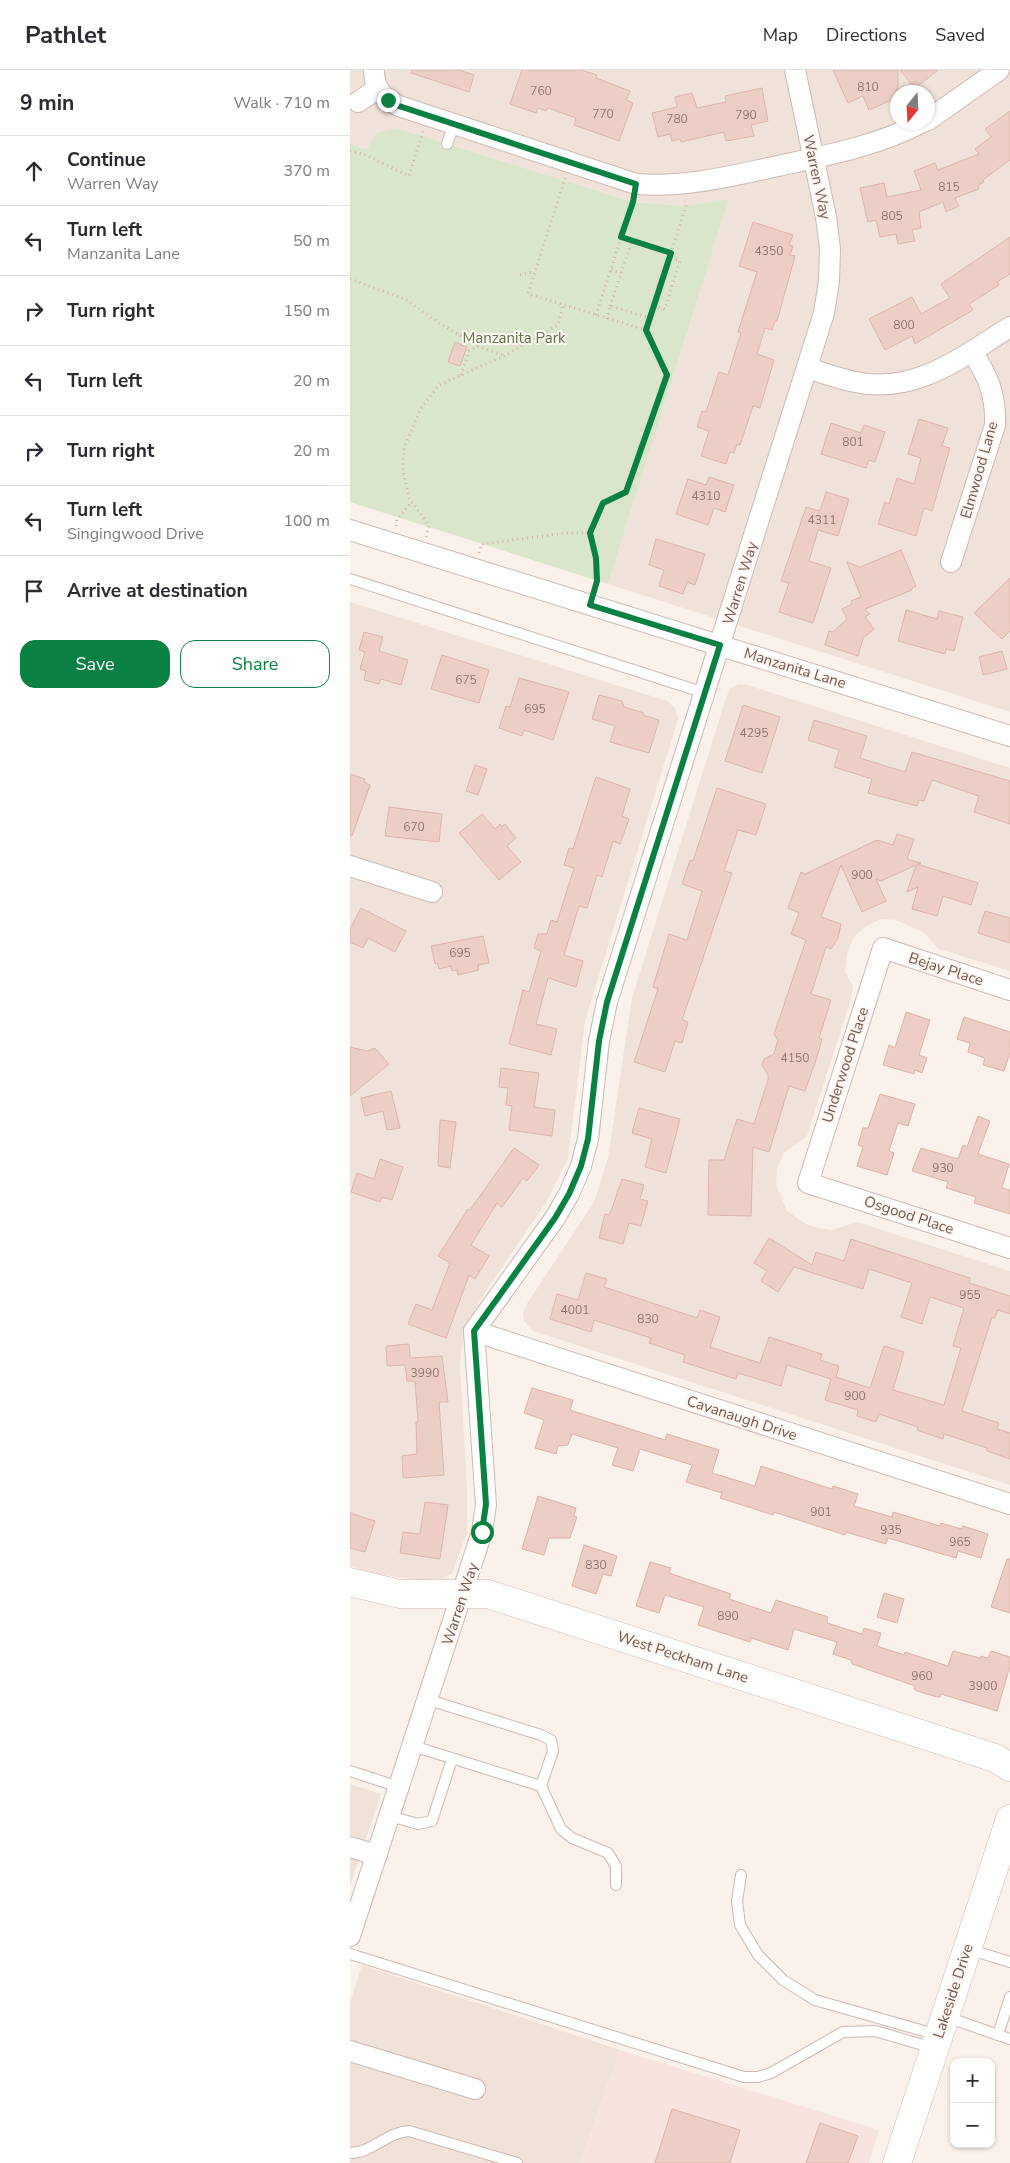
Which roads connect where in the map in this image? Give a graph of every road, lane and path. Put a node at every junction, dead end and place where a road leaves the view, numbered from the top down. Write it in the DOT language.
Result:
graph roads {
  1 [pos="794,70"];
  2 [pos="998,70"];
  3 [pos="376,80"];
  4 [pos="358,102"];
  5 [pos="935,115"];
  6 [pos="428,116"];
  7 [pos="454,124"];
  8 [pos="909,130"];
  9 [pos="447,144"];
  10 [pos="350,151"];
  11 [pos="813,158"];
  12 [pos="569,163"];
  13 [pos="636,184"];
  14 [pos="683,185"];
  15 [pos="621,237"];
  16 [pos="632,241"];
  17 [pos="671,253"];
  18 [pos="669,257"];
  19 [pos="611,270"];
  20 [pos="535,271"];
  21 [pos="621,273"];
  22 [pos="520,275"];
  23 [pos="350,278"];
  24 [pos="563,306"];
  25 [pos="610,306"];
  26 [pos="654,306"];
  27 [pos="596,315"];
  28 [pos="607,318"];
  29 [pos="650,318"];
  30 [pos="1010,327"];
  31 [pos="646,330"];
  32 [pos="478,346"];
  33 [pos="972,351"];
  34 [pos="504,356"];
  35 [pos="808,368"];
  36 [pos="461,375"];
  37 [pos="412,502"];
  38 [pos="350,530"];
  39 [pos="590,533"];
  40 [pos="391,543"];
  41 [pos="422,552"];
  42 [pos="951,562"];
  43 [pos="474,568"];
  44 [pos="350,579"];
  45 [pos="590,605"];
  46 [pos="720,645"];
  47 [pos="705,693"];
  48 [pos="1010,736"];
  49 [pos="350,866"];
  50 [pos="432,892"];
  51 [pos="883,948"];
  52 [pos="1010,990"];
  53 [pos="808,1183"];
  54 [pos="1010,1248"];
  55 [pos="474,1331"];
  56 [pos="1010,1504"];
  57 [pos="350,1582"];
  58 [pos="464,1594"];
  59 [pos="428,1700"];
  60 [pos="413,1746"];
  61 [pos="452,1759"];
  62 [pos="1010,1767"];
  63 [pos="350,1771"];
  64 [pos="541,1786"];
  65 [pos="400,1787"];
  66 [pos="390,1816"];
  67 [pos="1010,1819"];
  68 [pos="350,1847"];
  69 [pos="377,1855"];
  70 [pos="741,1876"];
  71 [pos="616,1885"];
  72 [pos="350,1936"];
  73 [pos="967,1949"];
  74 [pos="350,1954"];
  75 [pos="1010,1962"];
  76 [pos="1010,1997"];
  77 [pos="939,2034"];
  78 [pos="998,2035"];
  79 [pos="1010,2039"];
  80 [pos="350,2051"];
  81 [pos="475,2089"];
  82 [pos="350,2153"];
  83 [pos="517,2163"];
  84 [pos="897,2163"];
  1 -- 11 [label="street, Warren Way"];
  2 -- 5 [label="street"];
  3 -- 4 [label="street"];
  3 -- 6 [label="street"];
  6 -- 7 [label="street"];
  6 -- 10 [label="path"];
  7 -- 9 [label="lane"];
  7 -- 12 [label="street"];
  8 -- 11 [label="street"];
  11 -- 14 [label="street"];
  11 -- 35 [label="street, Warren Way"];
  12 -- 13 [label="street"];
  12 -- 20 [label="path"];
  13 -- 14 [label="street"];
  13 -- 15 [label="path"];
  14 -- 17 [label="path"];
  15 -- 16 [label="path"];
  15 -- 19 [label="path"];
  16 -- 17 [label="path"];
  16 -- 21 [label="path"];
  17 -- 18 [label="path"];
  18 -- 26 [label="path"];
  18 -- 26 [label="path"];
  19 -- 21 [label="path"];
  19 -- 27 [label="path"];
  20 -- 22 [label="path"];
  20 -- 24 [label="path"];
  21 -- 25 [label="path"];
  23 -- 32 [label="path"];
  24 -- 27 [label="path"];
  24 -- 34 [label="path"];
  25 -- 28 [label="path"];
  25 -- 29 [label="path"];
  26 -- 29 [label="path"];
  27 -- 28 [label="path"];
  28 -- 31 [label="path"];
  29 -- 31 [label="path"];
  30 -- 33 [label="street"];
  31 -- 39 [label="path"];
  32 -- 34 [label="path"];
  32 -- 36 [label="path"];
  33 -- 35 [label="street"];
  33 -- 42 [label="street, Elmwood Lane"];
  34 -- 36 [label="path"];
  35 -- 46 [label="street, Warren Way"];
  36 -- 37 [label="path"];
  37 -- 40 [label="path"];
  37 -- 41 [label="path"];
  38 -- 40 [label="street, Manzanita Lane"];
  39 -- 43 [label="path"];
  39 -- 45 [label="path"];
  40 -- 41 [label="street, Manzanita Lane"];
  41 -- 43 [label="street, Manzanita Lane"];
  43 -- 45 [label="street, Manzanita Lane"];
  44 -- 47 [label="lane"];
  45 -- 46 [label="street, Manzanita Lane"];
  46 -- 47 [label="street, Warren Way"];
  46 -- 48 [label="street, Manzanita Lane"];
  47 -- 55 [label="street, Warren Way"];
  49 -- 50 [label="street"];
  51 -- 52 [label="street, Bejay Place"];
  51 -- 53 [label="street, Underwood Place"];
  53 -- 54 [label="street, Osgood Place"];
  55 -- 56 [label="street, Cavanaugh Drive"];
  55 -- 58 [label="street, Warren Way"];
  57 -- 58 [label="street, West Peckham Lane"];
  58 -- 59 [label="street, Warren Way"];
  58 -- 62 [label="street, West Peckham Lane"];
  59 -- 60 [label="street, Warren Way"];
  59 -- 64 [label="lane"];
  60 -- 61 [label="lane"];
  60 -- 65 [label="street, Warren Way"];
  61 -- 64 [label="lane"];
  61 -- 66 [label="lane"];
  63 -- 65 [label="lane"];
  64 -- 71 [label="lane"];
  65 -- 66 [label="street, Warren Way"];
  66 -- 69 [label="street, Warren Way"];
  67 -- 73 [label="street, Lakeside Drive"];
  68 -- 69 [label="street"];
  69 -- 72 [label="street, Warren Way"];
  70 -- 77 [label="lane"];
  73 -- 75 [label="lane"];
  73 -- 77 [label="street, Lakeside Drive"];
  74 -- 77 [label="lane"];
  76 -- 78 [label="lane"];
  77 -- 78 [label="lane"];
  77 -- 84 [label="street, Lakeside Drive"];
  78 -- 79 [label="lane"];
  80 -- 81 [label="street"];
  82 -- 83 [label="lane"];
}
